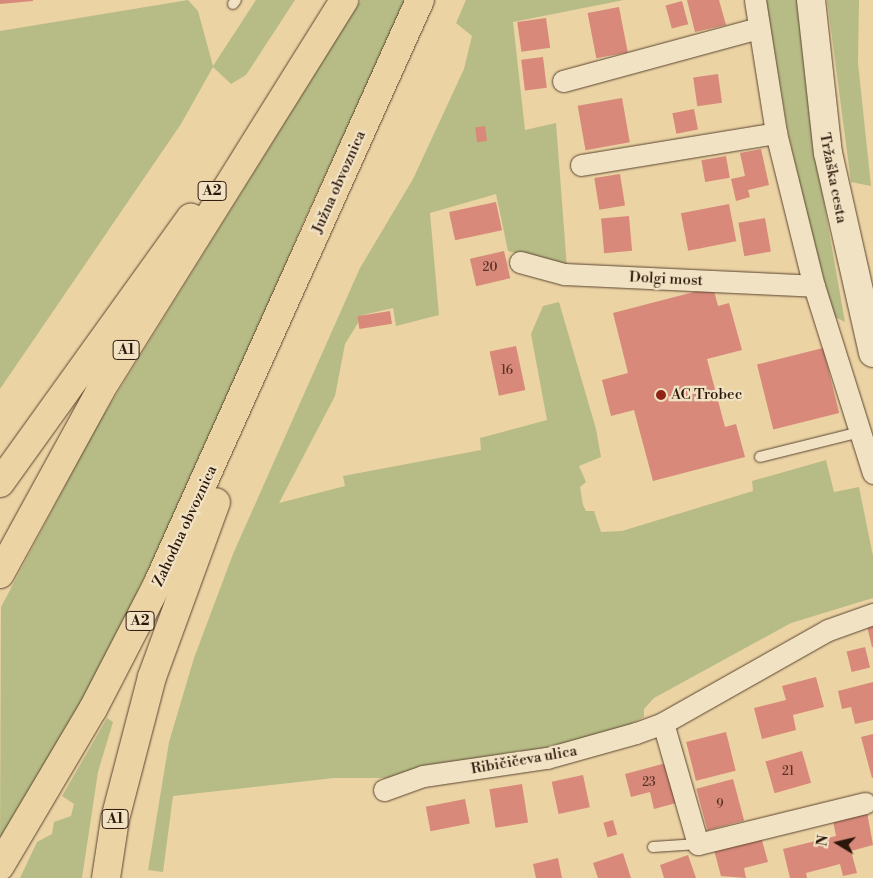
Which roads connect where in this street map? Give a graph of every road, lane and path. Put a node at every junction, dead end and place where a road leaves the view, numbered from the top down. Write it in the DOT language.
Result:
graph roads {
  1 [pos="344,0"];
  2 [pos="420,0"];
  3 [pos="755,0"];
  4 [pos="812,0"];
  5 [pos="758,28"];
  6 [pos="564,81"];
  7 [pos="776,133"];
  8 [pos="264,134"];
  9 [pos="581,165"];
  10 [pos="520,262"];
  11 [pos="814,286"];
  12 [pos="873,353"];
  13 [pos="258,364"];
  14 [pos="860,432"];
  15 [pos="760,457"];
  16 [pos="873,473"];
  17 [pos="0,483"];
  18 [pos="0,574"];
  19 [pos="873,614"];
  20 [pos="663,723"];
  21 [pos="384,790"];
  22 [pos="865,803"];
  23 [pos="698,844"];
  24 [pos="653,847"];
  25 [pos="0,866"];
  26 [pos="106,878"];
  1 -- 8 [label="highway, A1"];
  2 -- 13 [label="highway, Južna obvoznica / A1"];
  3 -- 5 [label="street"];
  4 -- 12 [label="main road, Tržaška cesta"];
  5 -- 6 [label="street"];
  5 -- 7 [label="street"];
  7 -- 9 [label="street"];
  7 -- 11 [label="street"];
  8 -- 17 [label="highway, A2"];
  8 -- 18 [label="highway, A1"];
  10 -- 11 [label="street, Dolgi most"];
  11 -- 14 [label="street"];
  13 -- 25 [label="highway, Zahodna obvoznica / A2"];
  13 -- 26 [label="highway, A1"];
  14 -- 15 [label="lane"];
  14 -- 16 [label="street"];
  19 -- 20 [label="street, Ribičičeva ulica"];
  20 -- 21 [label="street, Ribičičeva ulica"];
  20 -- 23 [label="street"];
  22 -- 23 [label="street"];
  23 -- 24 [label="lane"];
}
